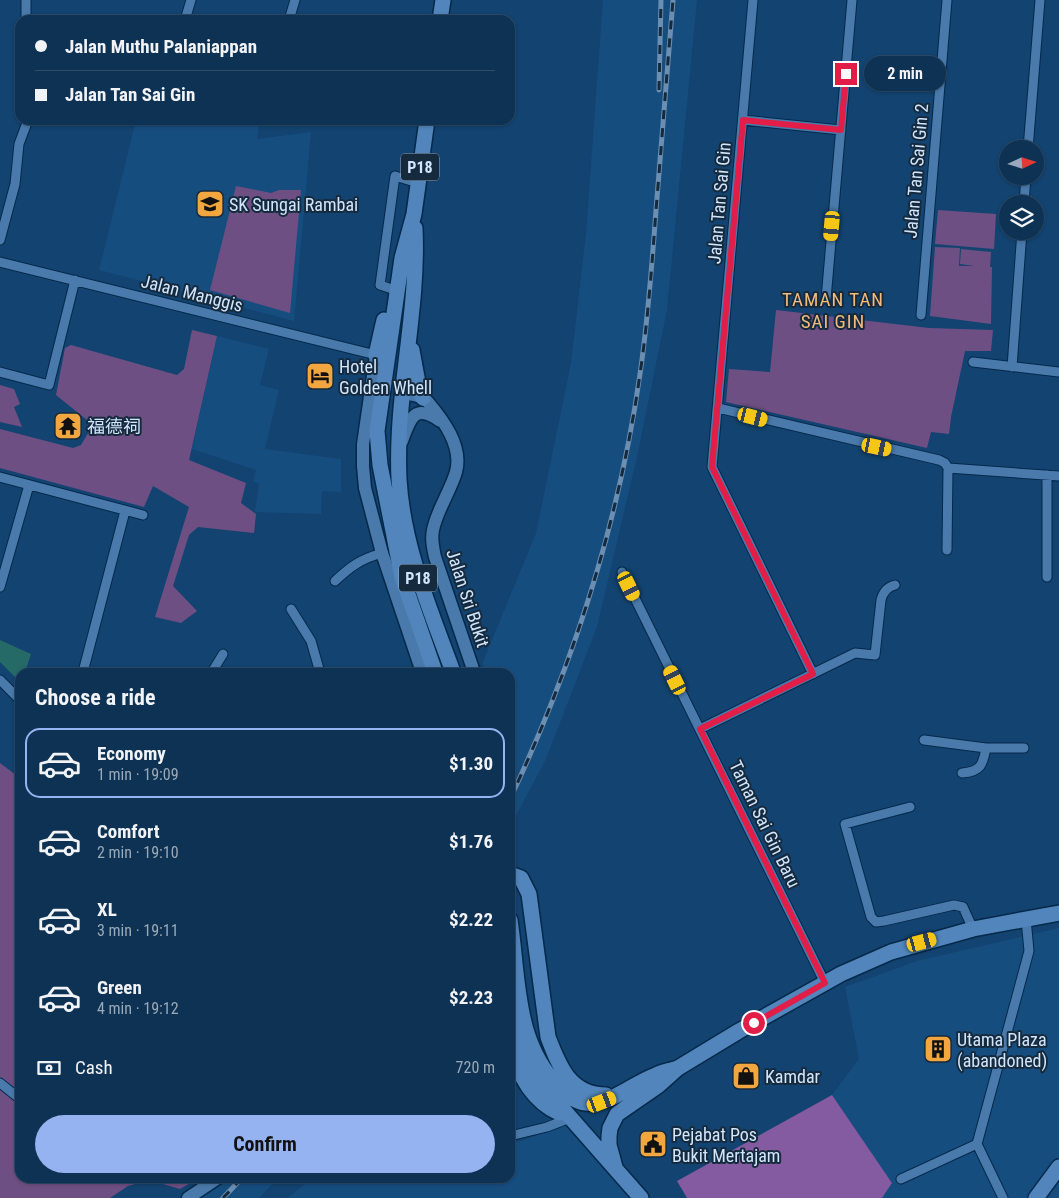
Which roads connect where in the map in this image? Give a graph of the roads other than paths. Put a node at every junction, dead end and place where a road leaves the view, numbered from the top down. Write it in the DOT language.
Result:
graph roads {
  1 [pos="26,0"];
  2 [pos="191,0"];
  3 [pos="295,0"];
  4 [pos="443,0"];
  5 [pos="753,0"];
  6 [pos="852,0"];
  7 [pos="947,0"];
  8 [pos="1040,0"];
  9 [pos="26,15"];
  10 [pos="186,15"];
  11 [pos="290,15"];
  12 [pos="441,15"];
  13 [pos="743,120"];
  14 [pos="27,125"];
  15 [pos="426,125"];
  16 [pos="841,130"];
  17 [pos="1029,140"];
  18 [pos="418,183"];
  19 [pos="414,214"];
  20 [pos="0,240"];
  21 [pos="1021,240"];
  22 [pos="402,258"];
  23 [pos="0,262"];
  24 [pos="75,280"];
  25 [pos="392,289"];
  26 [pos="826,299"];
  27 [pos="411,314"];
  28 [pos="921,315"];
  29 [pos="376,355"];
  30 [pos="973,362"];
  31 [pos="1012,367"];
  32 [pos="0,372"];
  33 [pos="1059,372"];
  34 [pos="402,394"];
  35 [pos="423,398"];
  36 [pos="718,408"];
  37 [pos="442,422"];
  38 [pos="399,452"];
  39 [pos="948,468"];
  40 [pos="1047,475"];
  41 [pos="1059,476"];
  42 [pos="0,477"];
  43 [pos="29,485"];
  44 [pos="384,486"];
  45 [pos="125,511"];
  46 [pos="143,515"];
  47 [pos="947,550"];
  48 [pos="382,554"];
  49 [pos="622,572"];
  50 [pos="1047,577"];
  51 [pos="335,580"];
  52 [pos="895,585"];
  53 [pos="0,587"];
  54 [pos="292,609"];
  55 [pos="223,654"];
  56 [pos="84,668"];
  57 [pos="214,668"];
  58 [pos="319,668"];
  59 [pos="421,668"];
  60 [pos="434,668"];
  61 [pos="452,668"];
  62 [pos="473,668"];
  63 [pos="813,674"];
  64 [pos="0,680"];
  65 [pos="15,695"];
  66 [pos="700,729"];
  67 [pos="924,740"];
  68 [pos="986,748"];
  69 [pos="1024,748"];
  70 [pos="962,773"];
  71 [pos="910,807"];
  72 [pos="515,876"];
  73 [pos="1059,914"];
  74 [pos="1026,919"];
  75 [pos="973,929"];
  76 [pos="515,959"];
  77 [pos="825,983"];
  78 [pos="515,1034"];
  79 [pos="515,1062"];
  80 [pos="678,1068"];
  81 [pos="536,1069"];
  82 [pos="0,1084"];
  83 [pos="15,1095"];
  84 [pos="617,1096"];
  85 [pos="570,1118"];
  86 [pos="515,1135"];
  87 [pos="977,1144"];
  88 [pos="615,1167"];
  89 [pos="1059,1167"];
  90 [pos="900,1179"];
  91 [pos="210,1183"];
  92 [pos="188,1198"];
  93 [pos="641,1198"];
  94 [pos="1003,1198"];
  95 [pos="1036,1198"];
  1 -- 9 [label="street"];
  2 -- 10 [label="street"];
  3 -- 11 [label="street"];
  4 -- 12 [label="main road"];
  5 -- 13 [label="street, Jalan Tan Sai Gin"];
  6 -- 16 [label="street"];
  7 -- 28 [label="street, Jalan Tan Sai Gin 2"];
  8 -- 17 [label="street"];
  13 -- 16 [label="street"];
  13 -- 36 [label="street, Jalan Tan Sai Gin"];
  14 -- 20 [label="street"];
  15 -- 18 [label="main road, P18"];
  16 -- 26 [label="street"];
  18 -- 19 [label="main road, P18"];
  18 -- 25 [label="street"];
  19 -- 22 [label="main road, P18"];
  19 -- 27 [label="main road, P18"];
  21 -- 31 [label="street"];
  22 -- 25 [label="main road"];
  22 -- 44 [label="main road, P18"];
  23 -- 24 [label="street, Jalan Manggis"];
  24 -- 29 [label="street, Jalan Manggis"];
  24 -- 32 [label="street"];
  25 -- 29 [label="main road"];
  27 -- 34 [label="main road, P18"];
  27 -- 35 [label="main road"];
  29 -- 48 [label="street"];
  30 -- 31 [label="street"];
  31 -- 33 [label="street"];
  34 -- 35 [label="street"];
  34 -- 38 [label="main road, P18"];
  34 -- 44 [label="main road"];
  35 -- 37 [label="street, Jalan Sri Bukit / P18"];
  36 -- 39 [label="street"];
  36 -- 63 [label="street, Jalan Tan Sai Gin"];
  37 -- 38 [label="street, P18"];
  37 -- 62 [label="street, Jalan Sri Bukit / P18"];
  38 -- 61 [label="main road, P18"];
  39 -- 40 [label="street"];
  39 -- 47 [label="street"];
  40 -- 41 [label="street"];
  40 -- 50 [label="street"];
  42 -- 43 [label="street"];
  43 -- 45 [label="street"];
  43 -- 53 [label="street"];
  44 -- 60 [label="main road, P18"];
  45 -- 46 [label="street"];
  45 -- 56 [label="street"];
  48 -- 51 [label="street"];
  48 -- 59 [label="street"];
  49 -- 66 [label="street, Taman Sai Gin Baru"];
  52 -- 63 [label="street"];
  54 -- 58 [label="street"];
  55 -- 57 [label="street"];
  63 -- 66 [label="street"];
  64 -- 65 [label="street"];
  66 -- 77 [label="street, Taman Sai Gin Baru"];
  67 -- 68 [label="street"];
  68 -- 69 [label="street"];
  68 -- 70 [label="street"];
  71 -- 75 [label="street"];
  72 -- 84 [label="main road"];
  73 -- 74 [label="main road"];
  74 -- 75 [label="main road"];
  74 -- 87 [label="street"];
  75 -- 77 [label="main road"];
  76 -- 81 [label="main road"];
  77 -- 80 [label="main road"];
  78 -- 81 [label="main road"];
  79 -- 85 [label="main road"];
  80 -- 84 [label="main road"];
  80 -- 88 [label="main road"];
  81 -- 84 [label="main road"];
  81 -- 85 [label="main road"];
  82 -- 83 [label="street"];
  85 -- 86 [label="street"];
  85 -- 88 [label="main road"];
  87 -- 90 [label="street"];
  87 -- 94 [label="street"];
  88 -- 93 [label="main road"];
  89 -- 95 [label="main road"];
  91 -- 92 [label="street"];
}
